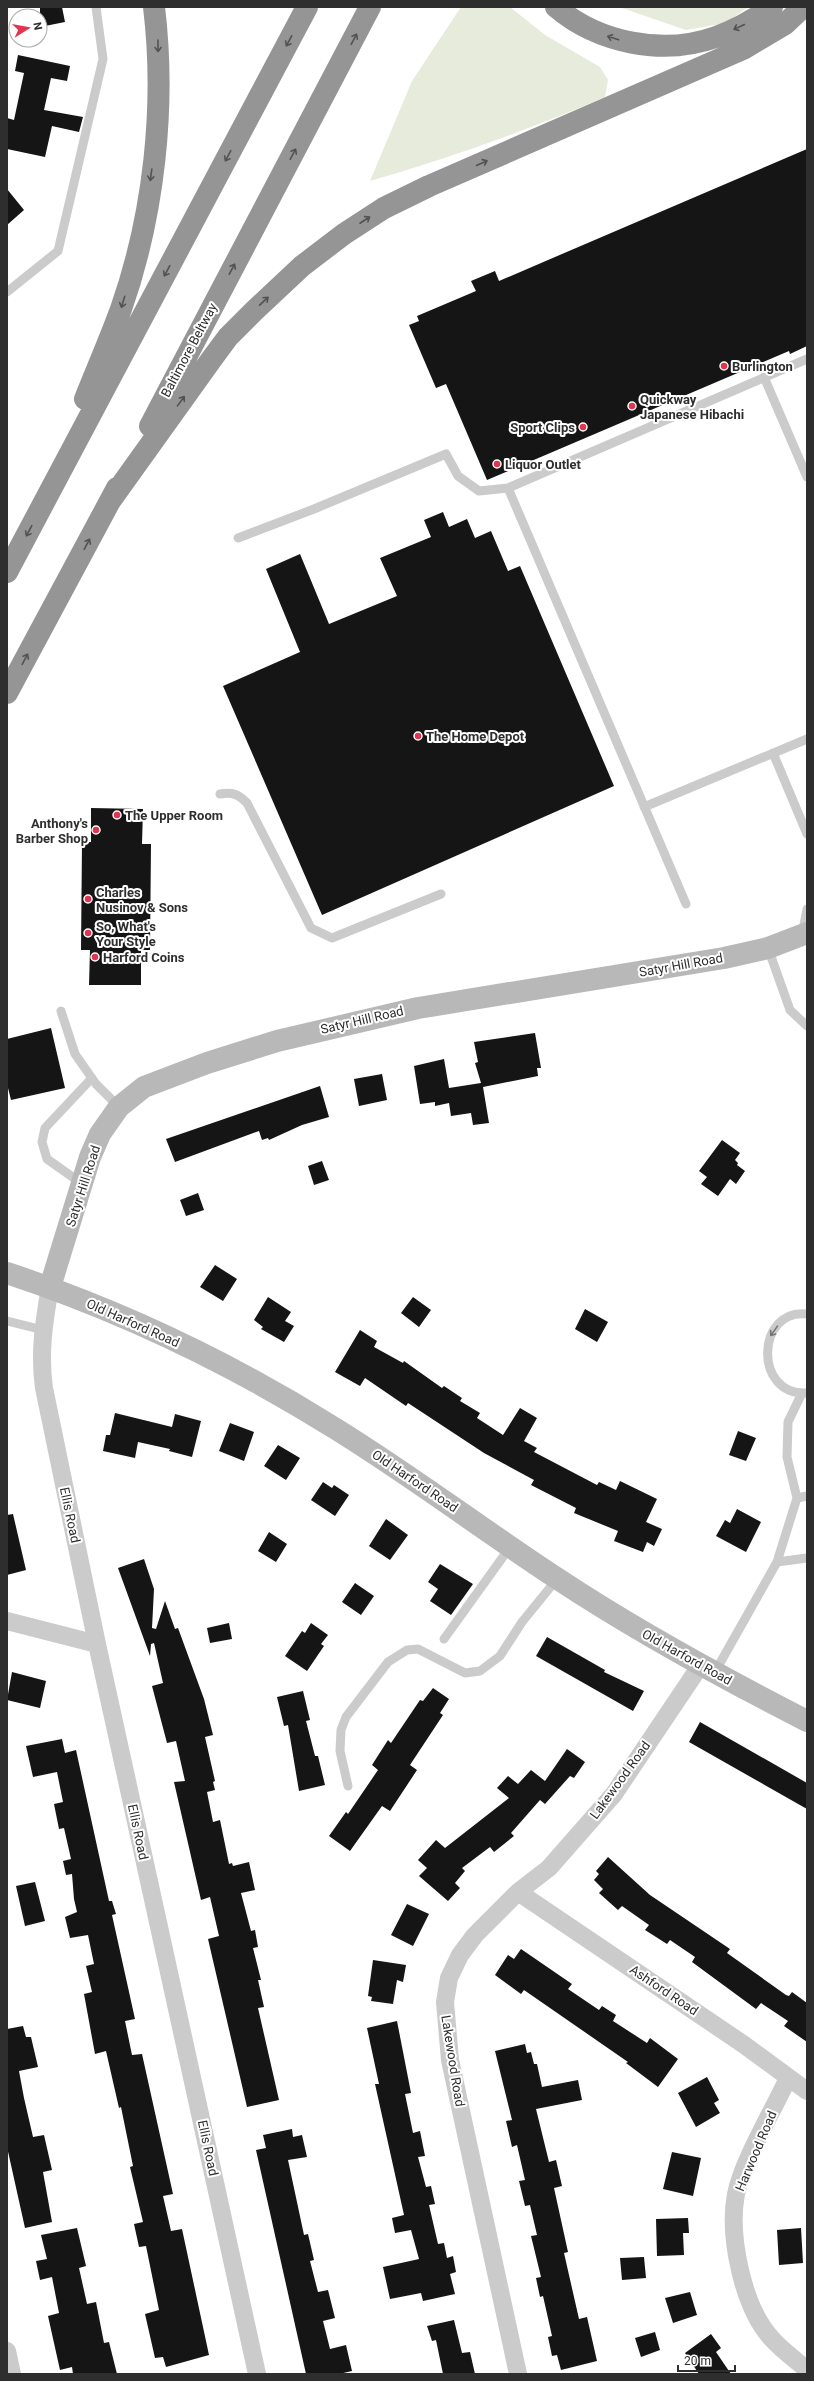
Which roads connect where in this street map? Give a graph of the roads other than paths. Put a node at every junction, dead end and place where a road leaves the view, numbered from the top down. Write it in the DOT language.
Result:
graph roads {
  1 [pos="96,7"];
  2 [pos="154,7"];
  3 [pos="307,7"];
  4 [pos="370,7"];
  5 [pos="556,7"];
  6 [pos="772,7"];
  7 [pos="803,7"];
  8 [pos="7,292"];
  9 [pos="807,359"];
  10 [pos="764,377"];
  11 [pos="807,477"];
  12 [pos="508,488"];
  13 [pos="47,496"];
  14 [pos="110,501"];
  15 [pos="238,538"];
  16 [pos="7,572"];
  17 [pos="7,693"];
  18 [pos="807,739"];
  19 [pos="773,753"];
  20 [pos="220,794"];
  21 [pos="644,807"];
  22 [pos="807,834"];
  23 [pos="441,894"];
  24 [pos="686,904"];
  25 [pos="807,909"];
  26 [pos="804,934"];
  27 [pos="768,948"];
  28 [pos="61,1011"];
  29 [pos="807,1026"];
  30 [pos="92,1078"];
  31 [pos="119,1108"];
  32 [pos="82,1183"];
  33 [pos="7,1273"];
  34 [pos="50,1287"];
  35 [pos="807,1314"];
  36 [pos="7,1321"];
  37 [pos="42,1330"];
  38 [pos="805,1393"];
  39 [pos="807,1496"];
  40 [pos="797,1498"];
  41 [pos="510,1545"];
  42 [pos="807,1558"];
  43 [pos="777,1562"];
  44 [pos="557,1578"];
  45 [pos="7,1621"];
  46 [pos="444,1639"];
  47 [pos="97,1644"];
  48 [pos="707,1670"];
  49 [pos="807,1721"];
  50 [pos="348,1786"];
  51 [pos="518,1892"];
  52 [pos="788,2078"];
  53 [pos="807,2091"];
  54 [pos="7,2351"];
  55 [pos="807,2370"];
  56 [pos="12,2374"];
  57 [pos="257,2374"];
  58 [pos="518,2374"];
  1 -- 8 [label="lane"];
  2 -- 13 [label="highway, one-way"];
  3 -- 13 [label="highway, one-way"];
  14 -- 4 [label="highway, Baltimore Beltway, one-way"];
  6 -- 5 [label="highway, one-way"];
  14 -- 7 [label="highway, one-way"];
  9 -- 10 [label="lane"];
  10 -- 11 [label="lane"];
  10 -- 12 [label="lane"];
  12 -- 15 [label="lane"];
  12 -- 21 [label="lane"];
  13 -- 16 [label="highway, one-way"];
  17 -- 14 [label="highway, Baltimore Beltway, one-way"];
  18 -- 19 [label="lane"];
  19 -- 21 [label="lane"];
  19 -- 22 [label="lane"];
  20 -- 23 [label="lane"];
  21 -- 24 [label="lane"];
  25 -- 26 [label="lane"];
  26 -- 27 [label="street, Satyr Hill Road"];
  27 -- 29 [label="lane"];
  27 -- 31 [label="street, Satyr Hill Road"];
  28 -- 30 [label="lane"];
  30 -- 31 [label="lane"];
  30 -- 32 [label="lane"];
  31 -- 32 [label="street, Satyr Hill Road"];
  32 -- 34 [label="street, Satyr Hill Road"];
  33 -- 34 [label="street, Old Harford Road"];
  34 -- 37 [label="street, Ellis Road"];
  34 -- 41 [label="street, Old Harford Road"];
  35 -- 38 [label="lane, one-way"];
  36 -- 37 [label="lane"];
  37 -- 47 [label="street, Ellis Road"];
  38 -- 40 [label="lane"];
  39 -- 40 [label="lane"];
  40 -- 43 [label="lane"];
  41 -- 44 [label="street, Old Harford Road"];
  41 -- 46 [label="lane"];
  42 -- 43 [label="lane"];
  43 -- 48 [label="lane"];
  44 -- 48 [label="street, Old Harford Road"];
  44 -- 50 [label="lane"];
  45 -- 47 [label="street"];
  47 -- 57 [label="street, Ellis Road"];
  48 -- 49 [label="street, Old Harford Road"];
  48 -- 51 [label="street, Lakewood Road"];
  51 -- 52 [label="street, Ashford Road"];
  51 -- 58 [label="street, Lakewood Road"];
  52 -- 53 [label="street, Ashford Road"];
  52 -- 55 [label="street, Harwood Road"];
  54 -- 56 [label="street"];
}
